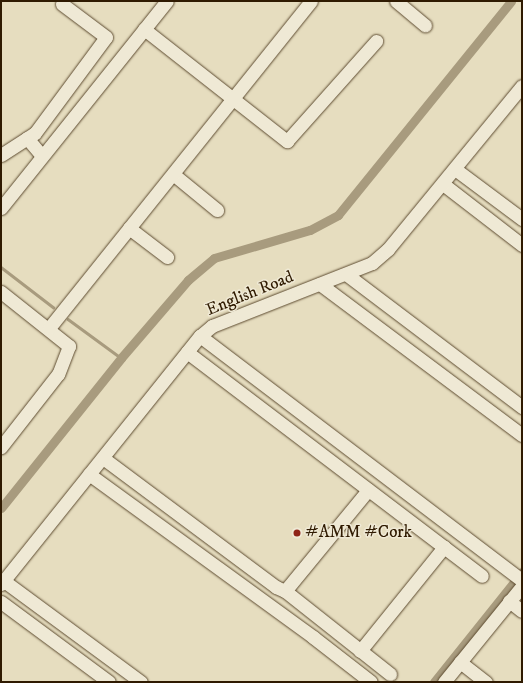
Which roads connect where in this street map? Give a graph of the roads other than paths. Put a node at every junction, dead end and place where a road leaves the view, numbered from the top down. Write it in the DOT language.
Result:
graph roads {
  1 [pos="167,1"];
  2 [pos="312,1"];
  3 [pos="396,1"];
  4 [pos="62,4"];
  5 [pos="425,25"];
  6 [pos="144,29"];
  7 [pos="376,41"];
  8 [pos="522,86"];
  9 [pos="232,100"];
  10 [pos="26,138"];
  11 [pos="1,155"];
  12 [pos="42,156"];
  13 [pos="455,168"];
  14 [pos="172,174"];
  15 [pos="442,184"];
  16 [pos="1,208"];
  17 [pos="217,210"];
  18 [pos="522,219"];
  19 [pos="129,228"];
  20 [pos="522,245"];
  21 [pos="167,257"];
  22 [pos="346,274"];
  23 [pos="320,284"];
  24 [pos="1,292"];
  25 [pos="49,328"];
  26 [pos="200,336"];
  27 [pos="187,352"];
  28 [pos="522,407"];
  29 [pos="522,435"];
  30 [pos="1,447"];
  31 [pos="103,458"];
  32 [pos="90,474"];
  33 [pos="368,490"];
  34 [pos="444,548"];
  35 [pos="482,576"];
  36 [pos="518,577"];
  37 [pos="2,583"];
  38 [pos="522,586"];
  39 [pos="285,591"];
  40 [pos="511,599"];
  41 [pos="1,602"];
  42 [pos="522,611"];
  43 [pos="360,650"];
  44 [pos="460,662"];
  45 [pos="390,674"];
  46 [pos="109,682"];
  47 [pos="140,682"];
  48 [pos="371,682"];
  49 [pos="444,682"];
  50 [pos="486,682"];
  1 -- 6 [label="street"];
  2 -- 9 [label="street"];
  3 -- 5 [label="street"];
  4 -- 10 [label="street"];
  6 -- 9 [label="street"];
  6 -- 12 [label="street"];
  7 -- 9 [label="street"];
  8 -- 13 [label="street, English Road"];
  9 -- 14 [label="street"];
  10 -- 11 [label="street"];
  10 -- 12 [label="street"];
  12 -- 16 [label="street"];
  13 -- 15 [label="street, English Road"];
  13 -- 18 [label="street"];
  14 -- 17 [label="street"];
  14 -- 19 [label="street"];
  15 -- 20 [label="street"];
  15 -- 22 [label="street, English Road"];
  19 -- 21 [label="street"];
  19 -- 25 [label="street"];
  22 -- 23 [label="street, English Road"];
  22 -- 28 [label="street"];
  23 -- 26 [label="street, English Road"];
  23 -- 29 [label="street"];
  24 -- 25 [label="street"];
  25 -- 30 [label="street"];
  26 -- 27 [label="street, English Road"];
  26 -- 36 [label="street"];
  27 -- 31 [label="street, English Road"];
  27 -- 33 [label="street"];
  31 -- 32 [label="street, English Road"];
  31 -- 39 [label="street"];
  32 -- 37 [label="street, English Road"];
  32 -- 48 [label="street"];
  33 -- 34 [label="street"];
  33 -- 39 [label="street"];
  34 -- 35 [label="street"];
  34 -- 43 [label="street"];
  37 -- 47 [label="street"];
  38 -- 40 [label="street"];
  39 -- 43 [label="street"];
  40 -- 42 [label="street"];
  40 -- 44 [label="street"];
  41 -- 46 [label="street"];
  43 -- 45 [label="street"];
  44 -- 49 [label="street"];
  44 -- 50 [label="street"];
}
